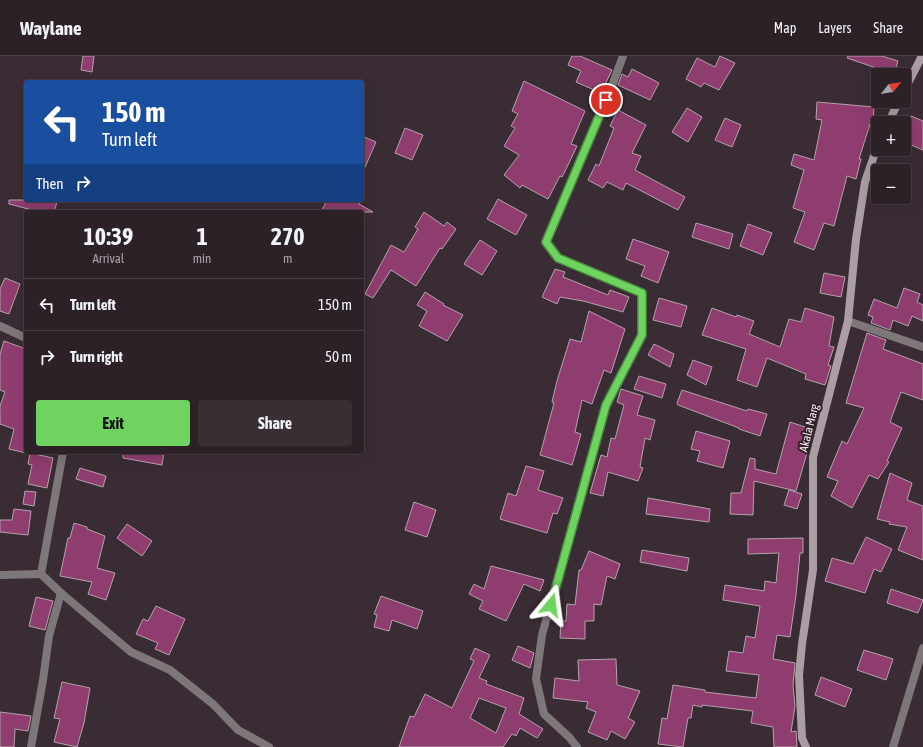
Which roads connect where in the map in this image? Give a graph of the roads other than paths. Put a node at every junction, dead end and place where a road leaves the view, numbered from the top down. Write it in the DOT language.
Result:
graph roads {
  1 [pos="623,56"];
  2 [pos="922,56"];
  3 [pos="911,77"];
  4 [pos="874,156"];
  5 [pos="848,321"];
  6 [pos="0,326"];
  7 [pos="24,337"];
  8 [pos="923,347"];
  9 [pos="63,454"];
  10 [pos="41,574"];
  11 [pos="0,575"];
  12 [pos="61,593"];
  13 [pos="923,648"];
  14 [pos="30,747"];
  15 [pos="269,747"];
  16 [pos="577,747"];
  17 [pos="806,747"];
  18 [pos="892,747"];
  1 -- 16 [label="street"];
  2 -- 3 [label="main road"];
  4 -- 5 [label="main road, Akala Marg"];
  5 -- 8 [label="street"];
  5 -- 17 [label="main road, Akala Marg"];
  6 -- 7 [label="street"];
  9 -- 10 [label="street"];
  10 -- 11 [label="street"];
  10 -- 12 [label="street"];
  12 -- 14 [label="street"];
  12 -- 15 [label="street"];
  13 -- 18 [label="street"];
}
